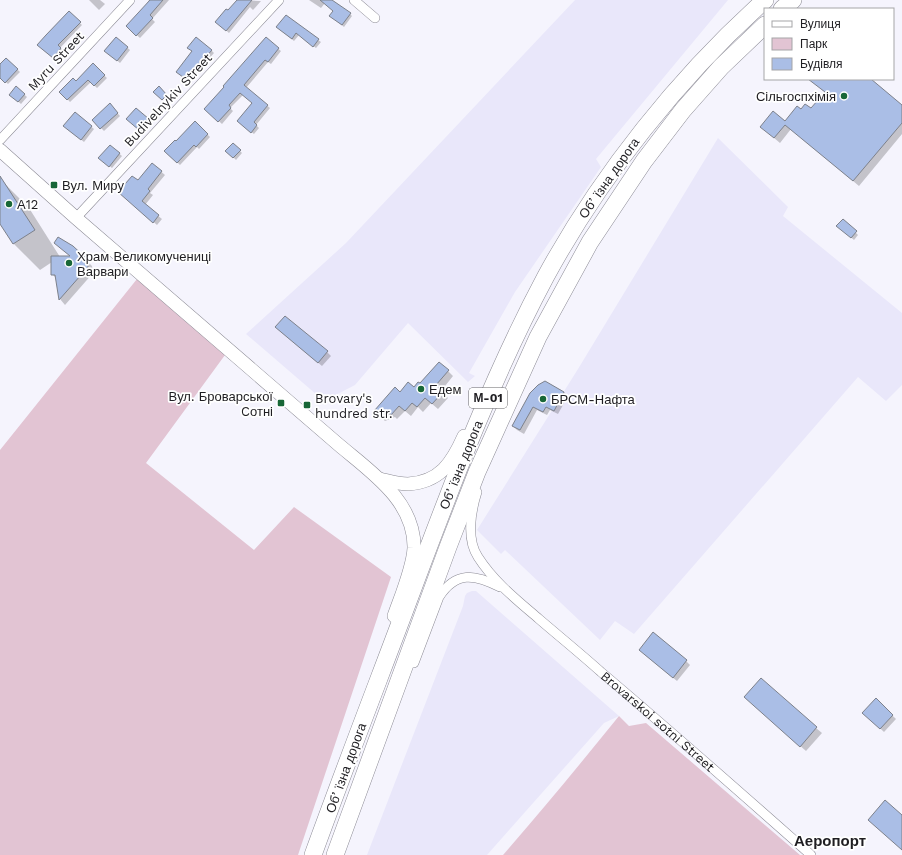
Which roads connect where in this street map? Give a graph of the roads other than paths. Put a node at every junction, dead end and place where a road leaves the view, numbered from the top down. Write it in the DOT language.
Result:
graph roads {
  1 [pos="130,0"];
  2 [pos="279,0"];
  3 [pos="354,0"];
  4 [pos="765,0"];
  5 [pos="793,0"];
  6 [pos="783,8"];
  7 [pos="375,18"];
  8 [pos="764,26"];
  9 [pos="0,140"];
  10 [pos="0,150"];
  11 [pos="76,218"];
  12 [pos="547,275"];
  13 [pos="493,435"];
  14 [pos="380,479"];
  15 [pos="503,588"];
  16 [pos="344,770"];
  17 [pos="363,777"];
  18 [pos="313,855"];
  19 [pos="335,855"];
  20 [pos="811,855"];
  1 -- 9 [label="street, Myru Street"];
  2 -- 11 [label="street, Budivelnykiv Street"];
  3 -- 7 [label="street"];
  4 -- 12 [label="highway, Обʼїзна дорога / М-01"];
  5 -- 6 [label="highway"];
  8 -- 13 [label="highway, Обʼїзна дорога / М-01"];
  10 -- 11 [label="street"];
  11 -- 14 [label="street"];
  12 -- 14 [label="street"];
  12 -- 16 [label="highway, Обʼїзна дорога / М-01"];
  13 -- 15 [label="street, Brovarskoi sotni Street"];
  13 -- 17 [label="highway, Обʼїзна дорога / М-01"];
  14 -- 16 [label="street"];
  15 -- 17 [label="street, Brovarskoi sotni Street"];
  15 -- 20 [label="street, Brovarskoi sotni Street"];
  16 -- 18 [label="highway, Обʼїзна дорога / М-01"];
  17 -- 19 [label="highway, Обʼїзна дорога / М-01"];
}
